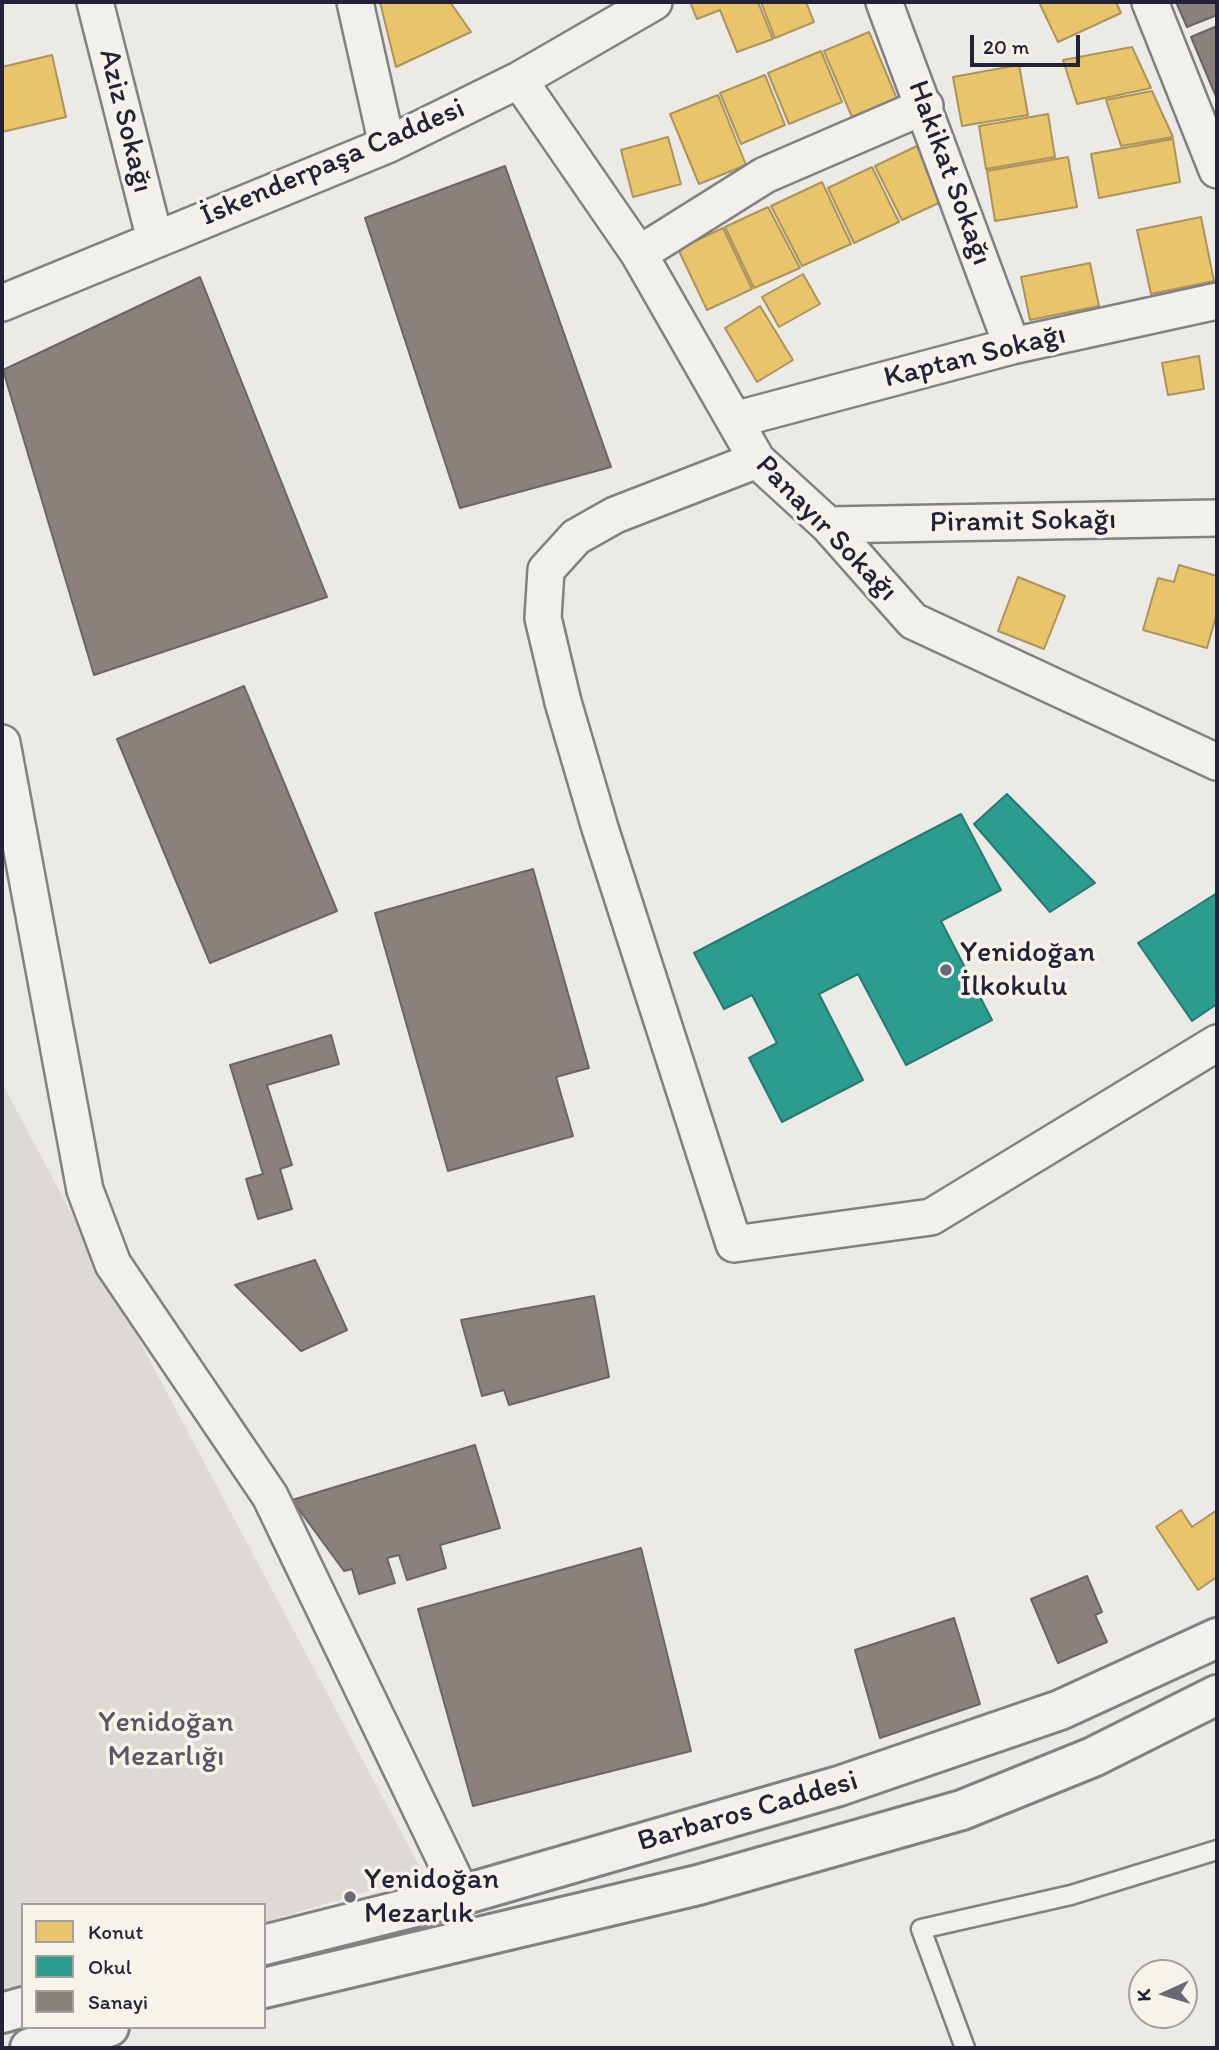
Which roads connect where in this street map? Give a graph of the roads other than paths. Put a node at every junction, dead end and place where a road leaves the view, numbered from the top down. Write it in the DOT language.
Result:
graph roads {
  1 [pos="95,2"];
  2 [pos="355,2"];
  3 [pos="654,2"];
  4 [pos="884,2"];
  5 [pos="1150,2"];
  6 [pos="519,80"];
  7 [pos="925,106"];
  8 [pos="387,145"];
  9 [pos="1217,170"];
  10 [pos="155,240"];
  11 [pos="639,254"];
  12 [pos="1217,301"];
  13 [pos="2,303"];
  14 [pos="1012,345"];
  15 [pos="734,420"];
  16 [pos="757,460"];
  17 [pos="1217,518"];
  18 [pos="828,526"];
  19 [pos="2,743"];
  20 [pos="1217,762"];
  21 [pos="8,803"];
  22 [pos="1217,1043"];
  23 [pos="1217,1638"];
  24 [pos="1217,1695"];
  25 [pos="1217,1850"];
  26 [pos="462,1895"];
  27 [pos="266,1944"];
  28 [pos="266,1988"];
  29 [pos="21,2008"];
  30 [pos="2,2013"];
  31 [pos="101,2029"];
  32 [pos="30,2048"];
  33 [pos="965,2048"];
  1 -- 10 [label="street, Aziz Sokağı"];
  2 -- 8 [label="street"];
  3 -- 6 [label="street, İskenderpaşa Caddesi"];
  4 -- 7 [label="street, Hakikat Sokağı"];
  5 -- 9 [label="street"];
  6 -- 8 [label="street, İskenderpaşa Caddesi"];
  6 -- 11 [label="street, Panayır Sokağı"];
  7 -- 11 [label="street"];
  7 -- 14 [label="street, Hakikat Sokağı"];
  8 -- 10 [label="street, İskenderpaşa Caddesi"];
  10 -- 13 [label="street, İskenderpaşa Caddesi"];
  11 -- 15 [label="street, Panayır Sokağı"];
  12 -- 14 [label="street, Kaptan Sokağı"];
  14 -- 15 [label="street, Kaptan Sokağı"];
  15 -- 16 [label="street, Panayır Sokağı"];
  16 -- 18 [label="street, Panayır Sokağı"];
  16 -- 22 [label="street"];
  17 -- 18 [label="street, Piramit Sokağı"];
  18 -- 20 [label="street, Panayır Sokağı"];
  19 -- 21 [label="street"];
  21 -- 26 [label="street"];
  23 -- 26 [label="main road, Barbaros Caddesi"];
  24 -- 28 [label="main road, Barbaros Caddesi"];
  25 -- 33 [label="lane"];
  26 -- 27 [label="main road, Barbaros Caddesi"];
  29 -- 30 [label="main road"];
  31 -- 32 [label="main road"];
}
